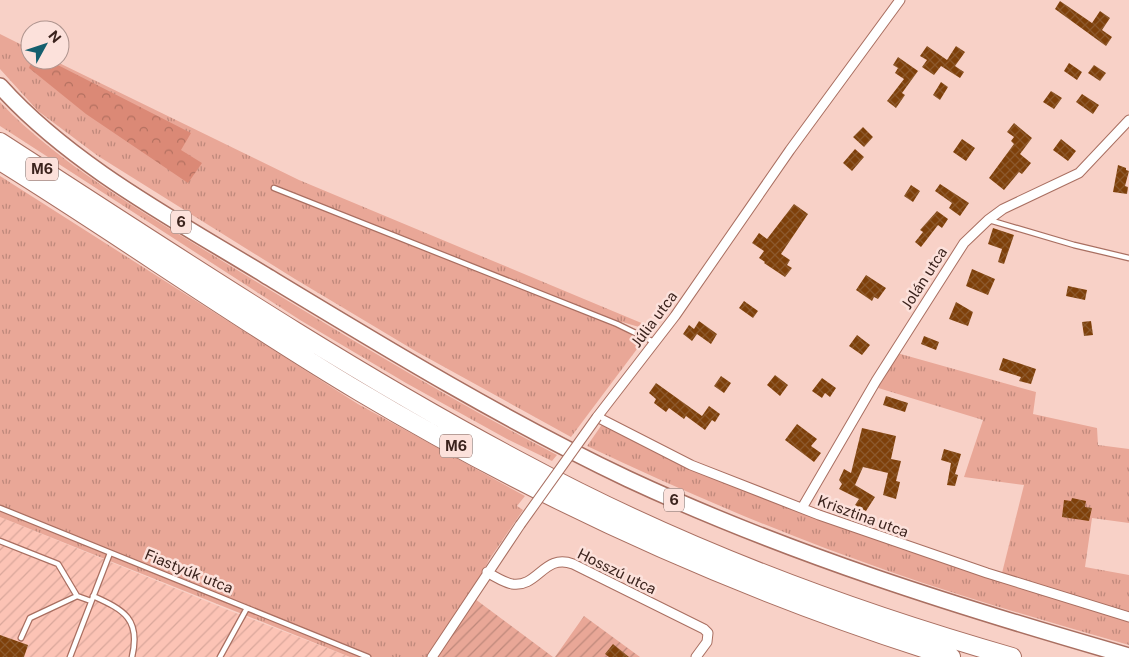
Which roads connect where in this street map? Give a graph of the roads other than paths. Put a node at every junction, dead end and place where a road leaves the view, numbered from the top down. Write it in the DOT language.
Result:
graph roads {
  1 [pos="900,0"];
  2 [pos="0,87"];
  3 [pos="1129,120"];
  4 [pos="0,142"];
  5 [pos="0,161"];
  6 [pos="274,188"];
  7 [pos="988,220"];
  8 [pos="1129,258"];
  9 [pos="654,342"];
  10 [pos="597,416"];
  11 [pos="0,508"];
  12 [pos="802,508"];
  13 [pos="0,541"];
  14 [pos="110,553"];
  15 [pos="487,572"];
  16 [pos="77,596"];
  17 [pos="93,596"];
  18 [pos="91,601"];
  19 [pos="247,608"];
  20 [pos="1129,617"];
  21 [pos="21,638"];
  22 [pos="1129,656"];
  23 [pos="70,657"];
  24 [pos="132,657"];
  25 [pos="220,657"];
  26 [pos="368,657"];
  27 [pos="432,657"];
  28 [pos="696,657"];
  29 [pos="951,657"];
  30 [pos="1012,657"];
  1 -- 9 [label="street, Júlia utca"];
  2 -- 22 [label="main road, 6"];
  3 -- 7 [label="street, Jolán utca"];
  4 -- 30 [label="highway, M6"];
  5 -- 29 [label="highway, M6"];
  6 -- 9 [label="lane"];
  7 -- 8 [label="lane"];
  7 -- 12 [label="street, Jolán utca"];
  9 -- 10 [label="street, Júlia utca"];
  10 -- 12 [label="street, Krisztina utca"];
  10 -- 15 [label="street, Júlia utca, bridge"];
  11 -- 14 [label="lane, Fiastyúk utca"];
  12 -- 20 [label="street, Krisztina utca"];
  13 -- 16 [label="lane"];
  14 -- 17 [label="lane"];
  14 -- 19 [label="lane, Fiastyúk utca"];
  15 -- 27 [label="street, Júlia utca"];
  15 -- 28 [label="street, Hosszú utca"];
  16 -- 18 [label="lane"];
  16 -- 21 [label="lane"];
  17 -- 18 [label="lane"];
  17 -- 24 [label="lane"];
  18 -- 23 [label="lane"];
  19 -- 25 [label="lane"];
  19 -- 26 [label="lane, Fiastyúk utca"];
}
